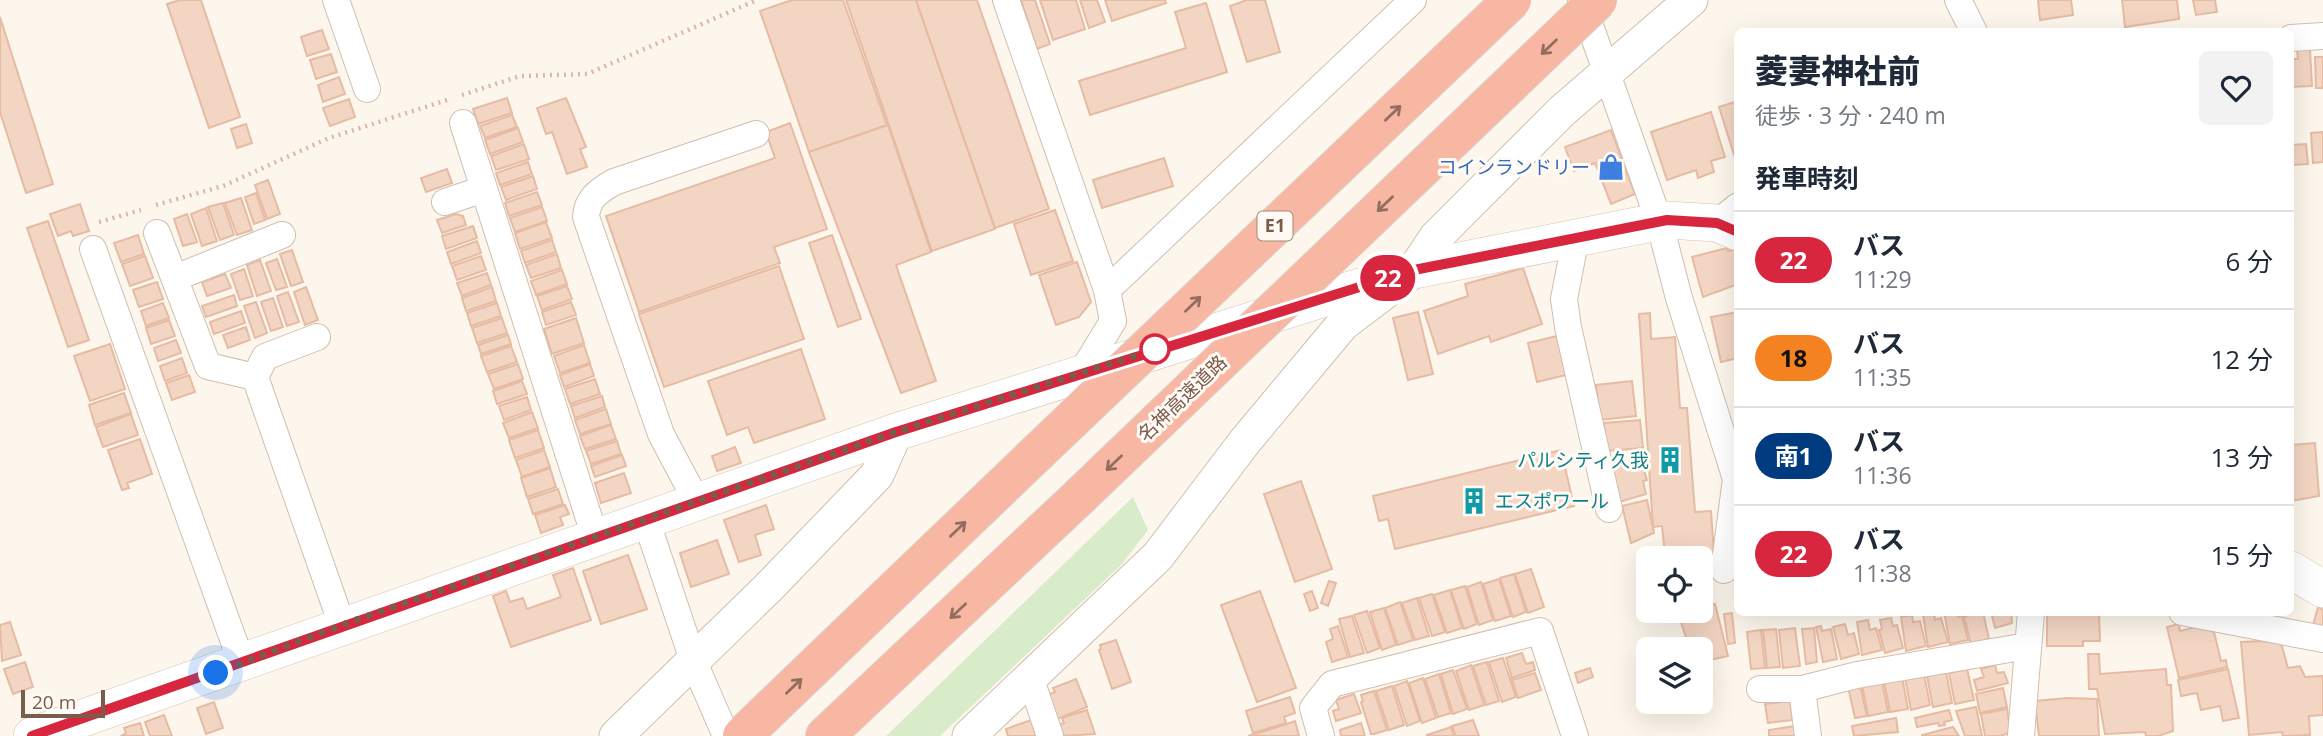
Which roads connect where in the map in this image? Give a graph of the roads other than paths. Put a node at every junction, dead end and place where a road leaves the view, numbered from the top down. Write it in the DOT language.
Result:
graph roads {
  1 [pos="336,0"];
  2 [pos="1006,0"];
  3 [pos="1413,0"];
  4 [pos="1513,0"];
  5 [pos="1581,0"];
  6 [pos="1598,0"];
  7 [pos="1691,0"];
  8 [pos="1958,0"];
  9 [pos="1972,28"];
  10 [pos="2323,36"];
  11 [pos="2294,38"];
  12 [pos="1606,73"];
  13 [pos="367,89"];
  14 [pos="463,123"];
  15 [pos="756,134"];
  16 [pos="484,189"];
  17 [pos="445,202"];
  18 [pos="1731,220"];
  19 [pos="1659,221"];
  20 [pos="158,233"];
  21 [pos="282,236"];
  22 [pos="1577,237"];
  23 [pos="93,249"];
  24 [pos="1414,270"];
  25 [pos="175,278"];
  26 [pos="1107,290"];
  27 [pos="317,337"];
  28 [pos="1082,372"];
  29 [pos="255,377"];
  30 [pos="896,432"];
  31 [pos="1734,473"];
  32 [pos="1734,494"];
  33 [pos="697,502"];
  34 [pos="1609,509"];
  35 [pos="646,520"];
  36 [pos="595,537"];
  37 [pos="1724,570"];
  38 [pos="2294,572"];
  39 [pos="2323,589"];
  40 [pos="2031,616"];
  41 [pos="2203,616"];
  42 [pos="342,625"];
  43 [pos="2323,639"];
  44 [pos="2028,646"];
  45 [pos="693,660"];
  46 [pos="242,664"];
  47 [pos="1031,680"];
  48 [pos="1760,689"];
  49 [pos="1802,689"];
  50 [pos="737,735"];
  51 [pos="32,736"];
  52 [pos="616,736"];
  53 [pos="825,736"];
  54 [pos="969,736"];
  55 [pos="1050,736"];
  56 [pos="1321,736"];
  57 [pos="1575,736"];
  58 [pos="1808,736"];
  59 [pos="2021,736"];
  1 -- 13 [label="street"];
  2 -- 26 [label="street"];
  3 -- 26 [label="street"];
  50 -- 4 [label="highway, E1, one-way, bridge"];
  5 -- 12 [label="street"];
  6 -- 53 [label="highway, 名神高速道路, one-way, bridge"];
  7 -- 12 [label="street"];
  8 -- 9 [label="street"];
  10 -- 11 [label="street"];
  12 -- 19 [label="street"];
  12 -- 24 [label="street"];
  14 -- 16 [label="street"];
  15 -- 33 [label="street"];
  16 -- 17 [label="street"];
  16 -- 36 [label="street"];
  18 -- 19 [label="main road"];
  19 -- 22 [label="main road"];
  19 -- 31 [label="street"];
  20 -- 25 [label="street"];
  21 -- 25 [label="street"];
  22 -- 24 [label="main road"];
  22 -- 34 [label="street"];
  23 -- 46 [label="street"];
  24 -- 28 [label="main road"];
  24 -- 47 [label="street"];
  25 -- 29 [label="street"];
  26 -- 28 [label="street"];
  27 -- 29 [label="street"];
  28 -- 30 [label="main road"];
  29 -- 42 [label="street"];
  30 -- 33 [label="main road"];
  30 -- 45 [label="street"];
  32 -- 37 [label="street"];
  33 -- 35 [label="main road"];
  35 -- 36 [label="main road"];
  35 -- 45 [label="street"];
  36 -- 42 [label="main road"];
  38 -- 39 [label="main road"];
  40 -- 44 [label="street"];
  41 -- 43 [label="street"];
  42 -- 46 [label="main road"];
  44 -- 49 [label="street"];
  44 -- 59 [label="street"];
  45 -- 50 [label="street"];
  45 -- 52 [label="street"];
  46 -- 51 [label="main road"];
  47 -- 54 [label="street"];
  47 -- 55 [label="street"];
  48 -- 49 [label="street"];
  49 -- 58 [label="street"];
  56 -- 57 [label="street"];
}
